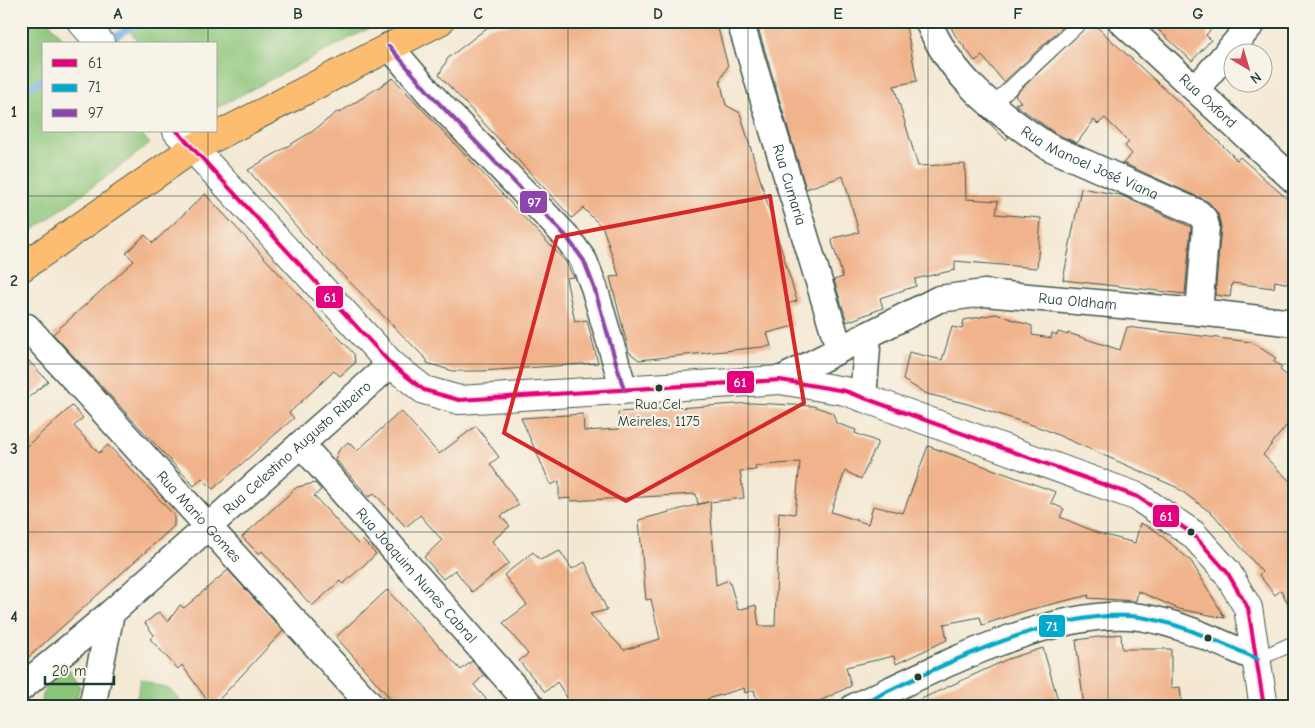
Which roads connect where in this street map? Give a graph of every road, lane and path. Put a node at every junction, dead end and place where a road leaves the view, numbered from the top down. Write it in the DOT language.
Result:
graph roads {
  1 [pos="81,21"];
  2 [pos="440,21"];
  3 [pos="740,21"];
  4 [pos="928,21"];
  5 [pos="1082,21"];
  6 [pos="1121,21"];
  7 [pos="1254,21"];
  8 [pos="99,42"];
  9 [pos="389,46"];
  10 [pos="1196,89"];
  11 [pos="992,105"];
  12 [pos="218,125"];
  13 [pos="202,132"];
  14 [pos="185,140"];
  15 [pos="1294,180"];
  16 [pos="21,268"];
  17 [pos="1199,312"];
  18 [pos="1294,323"];
  19 [pos="27,327"];
  20 [pos="868,335"];
  21 [pos="839,348"];
  22 [pos="391,364"];
  23 [pos="780,380"];
  24 [pos="624,390"];
  25 [pos="863,398"];
  26 [pos="301,444"];
  27 [pos="208,527"];
  28 [pos="111,613"];
  29 [pos="1294,643"];
  30 [pos="1258,659"];
  31 [pos="21,688"];
  32 [pos="92,707"];
  33 [pos="372,707"];
  34 [pos="532,707"];
  35 [pos="854,707"];
  36 [pos="1264,707"];
  1 -- 8 [label="street"];
  2 -- 9 [label="main road"];
  3 -- 21 [label="street, Rua Cumaria"];
  4 -- 11 [label="street, Rua Manoel José Viana"];
  5 -- 11 [label="lane"];
  6 -- 10 [label="street, Rua Oxford"];
  7 -- 10 [label="street"];
  9 -- 12 [label="main road"];
  9 -- 24 [label="street"];
  10 -- 15 [label="street, Rua Oxford"];
  11 -- 17 [label="street, Rua Manoel José Viana"];
  13 -- 14 [label="main road"];
  14 -- 16 [label="main road"];
  14 -- 22 [label="street"];
  17 -- 18 [label="street, Rua Oldham"];
  17 -- 20 [label="street, Rua Oldham"];
  19 -- 27 [label="street, Rua Mario Gomes"];
  20 -- 21 [label="street, Rua Oldham"];
  20 -- 25 [label="street"];
  21 -- 23 [label="street, Rua Oldham"];
  22 -- 24 [label="street"];
  22 -- 26 [label="street, Rua Celestino Augusto Ribeiro"];
  23 -- 24 [label="street"];
  23 -- 25 [label="street"];
  25 -- 30 [label="street"];
  26 -- 27 [label="street, Rua Celestino Augusto Ribeiro"];
  26 -- 34 [label="street, Rua Joaquim Nunes Cabral"];
  27 -- 28 [label="street, Rua Celestino Augusto Ribeiro"];
  27 -- 33 [label="street, Rua Mario Gomes"];
  28 -- 31 [label="street, Rua Celestino Augusto Ribeiro"];
  28 -- 32 [label="street"];
  29 -- 30 [label="lane"];
  30 -- 35 [label="street"];
  30 -- 36 [label="street"];
}
